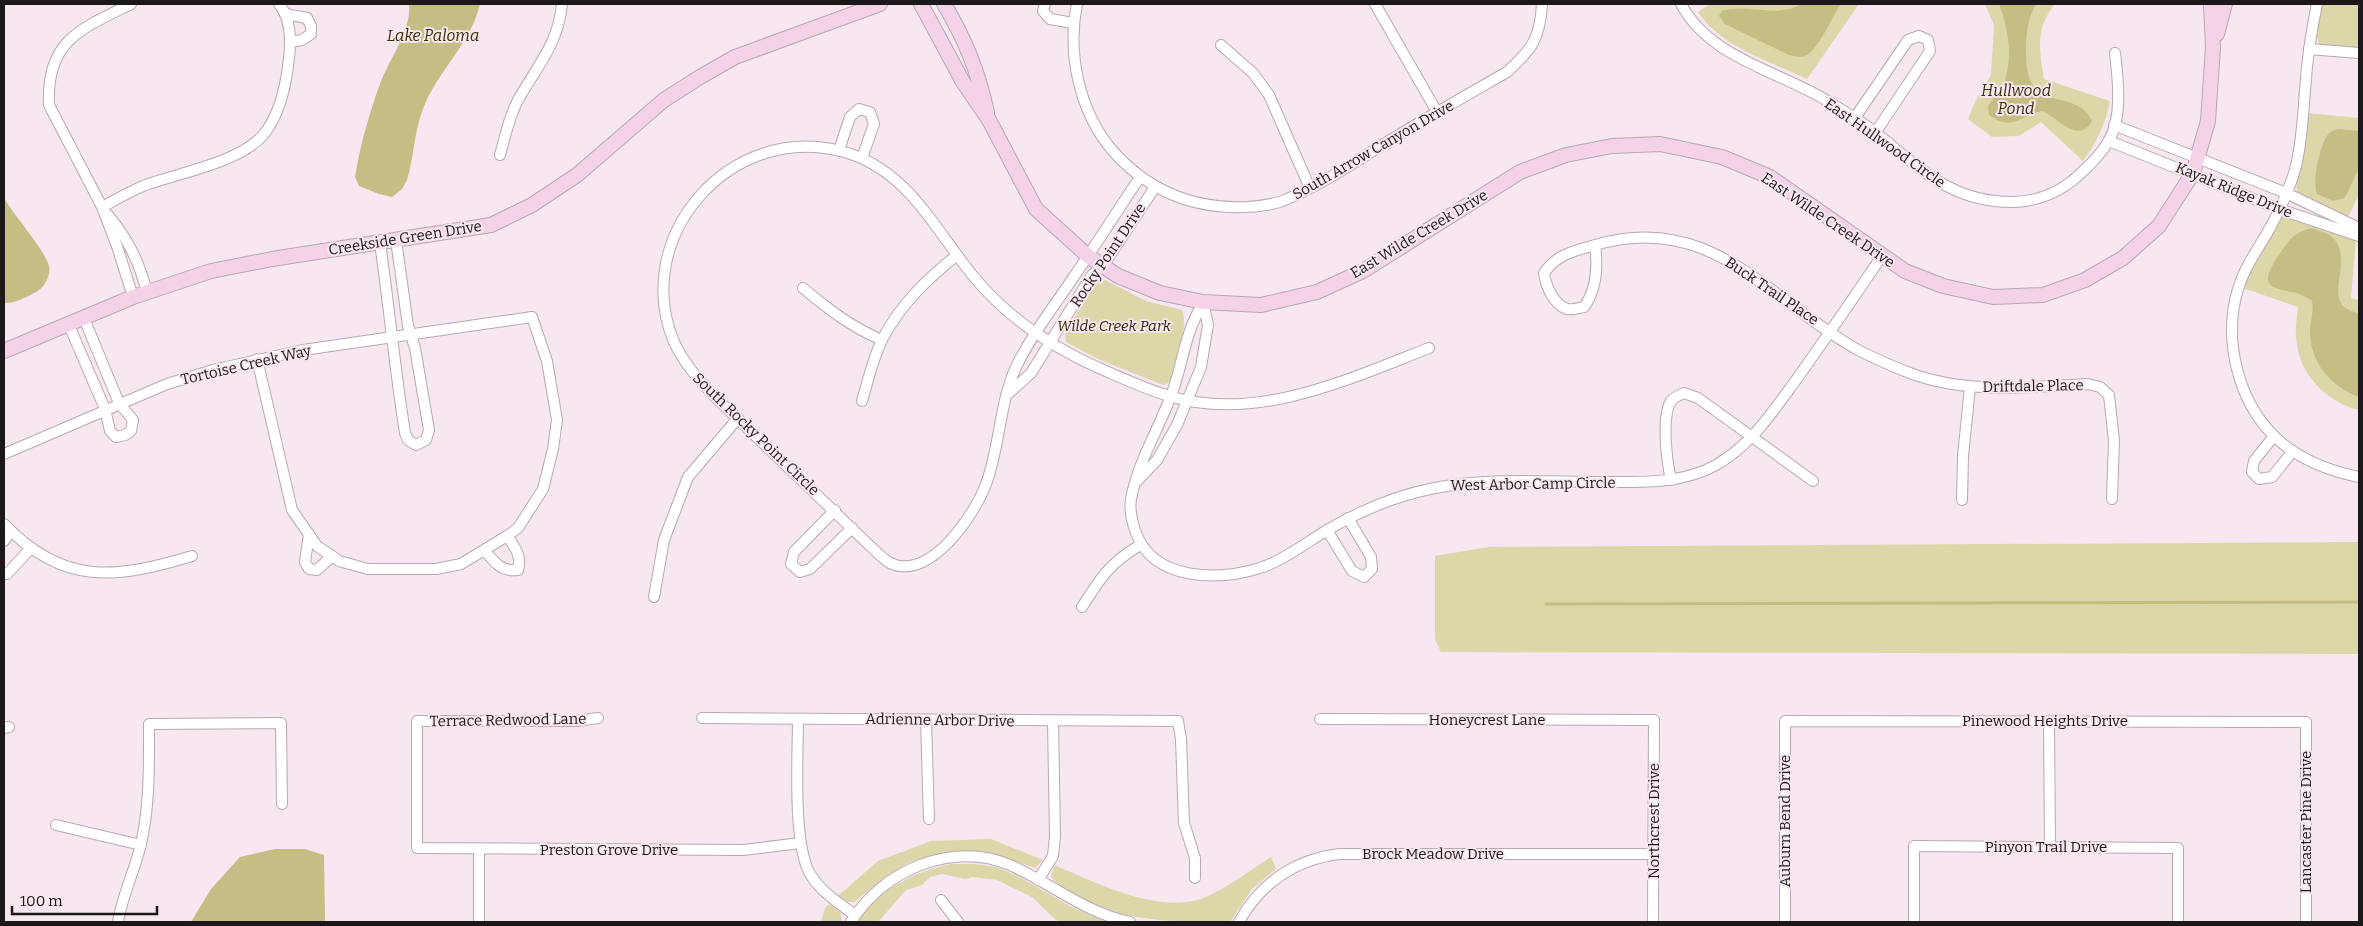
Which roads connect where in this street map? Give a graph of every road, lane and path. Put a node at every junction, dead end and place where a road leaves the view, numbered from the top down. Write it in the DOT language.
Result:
graph roads {
  1 [pos="131,4"];
  2 [pos="562,4"];
  3 [pos="880,4"];
  4 [pos="921,4"];
  5 [pos="944,4"];
  6 [pos="1044,4"];
  7 [pos="1077,4"];
  8 [pos="1375,4"];
  9 [pos="1542,4"];
  10 [pos="1681,4"];
  11 [pos="2211,4"];
  12 [pos="2225,4"];
  13 [pos="2317,4"];
  14 [pos="282,9"];
  15 [pos="1073,23"];
  16 [pos="290,42"];
  17 [pos="1221,45"];
  18 [pos="2213,47"];
  19 [pos="2309,49"];
  20 [pos="2115,53"];
  21 [pos="2359,53"];
  22 [pos="1437,112"];
  23 [pos="1854,119"];
  24 [pos="989,120"];
  25 [pos="2114,125"];
  26 [pos="1875,132"];
  27 [pos="2109,141"];
  28 [pos="840,150"];
  29 [pos="500,155"];
  30 [pos="2198,157"];
  31 [pos="862,158"];
  32 [pos="2193,173"];
  33 [pos="1140,177"];
  34 [pos="1155,187"];
  35 [pos="1310,188"];
  36 [pos="2286,193"];
  37 [pos="102,207"];
  38 [pos="2279,209"];
  39 [pos="2359,228"];
  40 [pos="2359,236"];
  41 [pos="396,240"];
  42 [pos="380,243"];
  43 [pos="1595,245"];
  44 [pos="957,255"];
  45 [pos="1088,256"];
  46 [pos="1882,256"];
  47 [pos="1103,266"];
  48 [pos="803,288"];
  49 [pos="148,292"];
  50 [pos="133,297"];
  51 [pos="1204,302"];
  52 [pos="83,316"];
  53 [pos="68,323"];
  54 [pos="1036,332"];
  55 [pos="1831,332"];
  56 [pos="411,334"];
  57 [pos="392,337"];
  58 [pos="882,340"];
  59 [pos="1050,343"];
  60 [pos="1428,348"];
  61 [pos="4,351"];
  62 [pos="257,359"];
  63 [pos="1970,387"];
  64 [pos="1008,394"];
  65 [pos="1171,397"];
  66 [pos="1188,400"];
  67 [pos="862,401"];
  68 [pos="120,404"];
  69 [pos="105,409"];
  70 [pos="738,418"];
  71 [pos="1752,436"];
  72 [pos="2274,436"];
  73 [pos="2293,451"];
  74 [pos="4,454"];
  75 [pos="2359,477"];
  76 [pos="1671,480"];
  77 [pos="1813,481"];
  78 [pos="1135,484"];
  79 [pos="2112,499"];
  80 [pos="1962,500"];
  81 [pos="835,510"];
  82 [pos="1348,518"];
  83 [pos="7,527"];
  84 [pos="852,528"];
  85 [pos="1328,530"];
  86 [pos="309,534"];
  87 [pos="507,536"];
  88 [pos="4,541"];
  89 [pos="1140,545"];
  90 [pos="31,548"];
  91 [pos="485,551"];
  92 [pos="192,556"];
  93 [pos="332,556"];
  94 [pos="891,563"];
  95 [pos="4,574"];
  96 [pos="654,597"];
  97 [pos="1082,606"];
  98 [pos="598,718"];
  99 [pos="702,718"];
  100 [pos="798,719"];
  101 [pos="1320,719"];
  102 [pos="926,720"];
  103 [pos="1654,720"];
  104 [pos="1053,721"];
  105 [pos="1785,721"];
  106 [pos="2049,722"];
  107 [pos="2306,722"];
  108 [pos="282,804"];
  109 [pos="929,818"];
  110 [pos="56,825"];
  111 [pos="800,843"];
  112 [pos="141,845"];
  113 [pos="2050,847"];
  114 [pos="417,848"];
  115 [pos="479,849"];
  116 [pos="1654,854"];
  117 [pos="1194,878"];
  118 [pos="1038,880"];
  119 [pos="941,900"];
  120 [pos="853,919"];
  121 [pos="118,922"];
  122 [pos="480,922"];
  123 [pos="958,922"];
  124 [pos="1130,922"];
  125 [pos="1239,922"];
  126 [pos="1653,922"];
  127 [pos="1785,922"];
  128 [pos="1914,922"];
  129 [pos="2178,922"];
  130 [pos="2306,922"];
  1 -- 37 [label="street"];
  2 -- 29 [label="street"];
  3 -- 41 [label="street, Creekside Green Drive"];
  4 -- 24 [label="street"];
  5 -- 24 [label="street"];
  6 -- 15 [label="street"];
  7 -- 15 [label="street, South Arrow Canyon Drive"];
  8 -- 22 [label="street"];
  9 -- 22 [label="street, South Arrow Canyon Drive"];
  10 -- 23 [label="street, East Hullwood Circle"];
  11 -- 18 [label="street, East Wilde Creek Drive"];
  12 -- 18 [label="street, East Wilde Creek Drive"];
  13 -- 19 [label="street"];
  14 -- 16 [label="street"];
  14 -- 16 [label="street"];
  15 -- 33 [label="street, South Arrow Canyon Drive"];
  16 -- 37 [label="street"];
  17 -- 35 [label="street"];
  18 -- 30 [label="street, East Wilde Creek Drive"];
  19 -- 21 [label="street"];
  19 -- 36 [label="street"];
  20 -- 25 [label="street, East Hullwood Circle"];
  22 -- 35 [label="street, South Arrow Canyon Drive"];
  23 -- 26 [label="street, East Hullwood Circle"];
  23 -- 26 [label="street"];
  24 -- 45 [label="street, East Wilde Creek Drive"];
  25 -- 27 [label="street, East Hullwood Circle"];
  25 -- 30 [label="street, Kayak Ridge Drive"];
  26 -- 27 [label="street, East Hullwood Circle"];
  27 -- 32 [label="street, Kayak Ridge Drive"];
  28 -- 31 [label="street, South Rocky Point Circle"];
  28 -- 31 [label="street"];
  28 -- 70 [label="street, South Rocky Point Circle"];
  30 -- 32 [label="street, East Wilde Creek Drive"];
  30 -- 36 [label="street, Kayak Ridge Drive"];
  31 -- 44 [label="street, South Rocky Point Circle"];
  32 -- 38 [label="street, Kayak Ridge Drive"];
  32 -- 46 [label="street, East Wilde Creek Drive"];
  33 -- 34 [label="street, South Arrow Canyon Drive"];
  33 -- 45 [label="street, Rocky Point Drive"];
  34 -- 35 [label="street, South Arrow Canyon Drive"];
  34 -- 47 [label="street, Rocky Point Drive"];
  36 -- 38 [label="street"];
  36 -- 39 [label="street, Kayak Ridge Drive"];
  37 -- 49 [label="street"];
  37 -- 50 [label="street"];
  38 -- 40 [label="street, Kayak Ridge Drive"];
  38 -- 72 [label="street"];
  41 -- 42 [label="street, Creekside Green Drive"];
  41 -- 56 [label="street"];
  42 -- 49 [label="street, Creekside Green Drive"];
  42 -- 57 [label="street"];
  43 -- 43 [label="street, Buck Trail Place"];
  43 -- 55 [label="street, Buck Trail Place"];
  44 -- 54 [label="street, South Rocky Point Circle"];
  44 -- 58 [label="street"];
  45 -- 47 [label="street, East Wilde Creek Drive"];
  45 -- 54 [label="street, Rocky Point Drive"];
  46 -- 51 [label="street, East Wilde Creek Drive"];
  46 -- 55 [label="street, West Arbor Camp Circle"];
  47 -- 51 [label="street, East Wilde Creek Drive"];
  47 -- 59 [label="street, Rocky Point Drive"];
  48 -- 58 [label="street"];
  49 -- 50 [label="street, Creekside Green Drive"];
  50 -- 52 [label="street, Creekside Green Drive"];
  51 -- 65 [label="street, West Arbor Camp Circle"];
  51 -- 66 [label="street"];
  52 -- 53 [label="street, Creekside Green Drive"];
  52 -- 68 [label="street"];
  53 -- 61 [label="street, Creekside Green Drive"];
  53 -- 69 [label="street"];
  54 -- 59 [label="street, South Rocky Point Circle"];
  54 -- 64 [label="street, Rocky Point Drive"];
  55 -- 63 [label="street, Driftdale Place"];
  55 -- 71 [label="street, West Arbor Camp Circle"];
  56 -- 57 [label="street, Tortoise Creek Way"];
  56 -- 57 [label="street"];
  56 -- 87 [label="street, Tortoise Creek Way"];
  57 -- 62 [label="street, Tortoise Creek Way"];
  58 -- 67 [label="street"];
  59 -- 64 [label="street, Rocky Point Drive"];
  59 -- 65 [label="street, South Rocky Point Circle"];
  60 -- 66 [label="street, South Rocky Point Circle"];
  62 -- 68 [label="street, Tortoise Creek Way"];
  62 -- 86 [label="street"];
  63 -- 79 [label="street, Driftdale Place"];
  63 -- 80 [label="street"];
  64 -- 94 [label="street, Rocky Point Drive"];
  65 -- 66 [label="street, South Rocky Point Circle"];
  65 -- 78 [label="street, West Arbor Camp Circle"];
  66 -- 78 [label="street"];
  68 -- 69 [label="street, Tortoise Creek Way"];
  68 -- 69 [label="street"];
  69 -- 74 [label="street, Tortoise Creek Way"];
  70 -- 81 [label="street, South Rocky Point Circle"];
  70 -- 96 [label="street"];
  71 -- 76 [label="street, West Arbor Camp Circle"];
  71 -- 76 [label="street"];
  71 -- 77 [label="street"];
  72 -- 73 [label="street"];
  72 -- 73 [label="street"];
  73 -- 75 [label="street"];
  76 -- 82 [label="street, West Arbor Camp Circle"];
  78 -- 89 [label="street, West Arbor Camp Circle"];
  81 -- 84 [label="street, South Rocky Point Circle"];
  81 -- 84 [label="street"];
  82 -- 85 [label="street, West Arbor Camp Circle"];
  82 -- 85 [label="street"];
  83 -- 88 [label="street"];
  83 -- 90 [label="street"];
  84 -- 94 [label="street, South Rocky Point Circle"];
  85 -- 89 [label="street, West Arbor Camp Circle"];
  86 -- 93 [label="street"];
  86 -- 93 [label="street"];
  87 -- 91 [label="street"];
  87 -- 91 [label="street"];
  89 -- 97 [label="street"];
  90 -- 92 [label="street"];
  90 -- 95 [label="street"];
  91 -- 93 [label="street"];
  98 -- 114 [label="street, Terrace Redwood Lane"];
  99 -- 100 [label="street, Adrienne Arbor Drive"];
  100 -- 102 [label="street, Adrienne Arbor Drive"];
  100 -- 111 [label="street"];
  101 -- 103 [label="street, Honeycrest Lane"];
  102 -- 104 [label="street, Adrienne Arbor Drive"];
  102 -- 109 [label="street"];
  103 -- 116 [label="street, Northcrest Drive"];
  104 -- 117 [label="street, Adrienne Arbor Drive"];
  104 -- 118 [label="street"];
  105 -- 106 [label="street, Pinewood Heights Drive"];
  105 -- 127 [label="street, Auburn Bend Drive"];
  106 -- 107 [label="street, Pinewood Heights Drive"];
  106 -- 113 [label="street"];
  107 -- 130 [label="street, Lancaster Pine Drive"];
  108 -- 112 [label="street"];
  110 -- 112 [label="street"];
  111 -- 115 [label="street, Preston Grove Drive"];
  111 -- 120 [label="street"];
  112 -- 121 [label="street"];
  113 -- 128 [label="street, Pinyon Trail Drive"];
  113 -- 129 [label="street, Pinyon Trail Drive"];
  114 -- 115 [label="street, Preston Grove Drive"];
  115 -- 122 [label="street"];
  116 -- 125 [label="street, Brock Meadow Drive"];
  116 -- 126 [label="street, Northcrest Drive"];
  118 -- 120 [label="street"];
  118 -- 124 [label="street"];
  119 -- 123 [label="street"];
}
